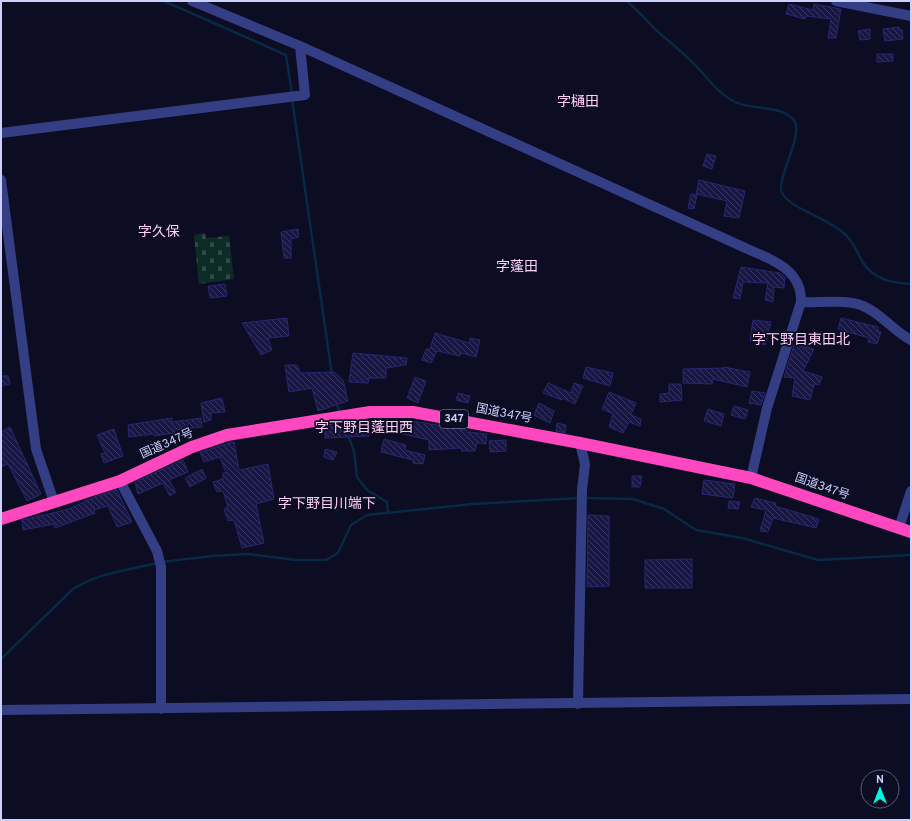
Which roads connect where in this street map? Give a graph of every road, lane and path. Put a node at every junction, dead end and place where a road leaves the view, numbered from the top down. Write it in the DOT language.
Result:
graph roads {
  1 [pos="192,1"];
  2 [pos="836,1"];
  3 [pos="911,16"];
  4 [pos="300,46"];
  5 [pos="1,133"];
  6 [pos="1,180"];
  7 [pos="801,302"];
  8 [pos="911,340"];
  9 [pos="580,443"];
  10 [pos="751,478"];
  11 [pos="120,481"];
  12 [pos="911,492"];
  13 [pos="54,502"];
  14 [pos="1,519"];
  15 [pos="899,528"];
  16 [pos="911,532"];
  17 [pos="911,698"];
  18 [pos="578,704"];
  19 [pos="161,709"];
  20 [pos="1,710"];
  1 -- 4 [label="street"];
  2 -- 3 [label="street"];
  4 -- 5 [label="street"];
  4 -- 7 [label="street"];
  6 -- 13 [label="street"];
  7 -- 8 [label="street"];
  7 -- 10 [label="street"];
  9 -- 10 [label="highway, 国道347号 / 347"];
  9 -- 11 [label="highway, 国道347号 / 347"];
  9 -- 18 [label="street"];
  10 -- 15 [label="highway, 国道347号 / 347"];
  11 -- 13 [label="highway, 国道347号 / 347"];
  11 -- 19 [label="street"];
  12 -- 15 [label="street"];
  13 -- 14 [label="highway, 国道347号 / 347"];
  15 -- 16 [label="highway, 国道347号 / 347"];
  17 -- 18 [label="street"];
  18 -- 19 [label="street"];
  19 -- 20 [label="street"];
}
